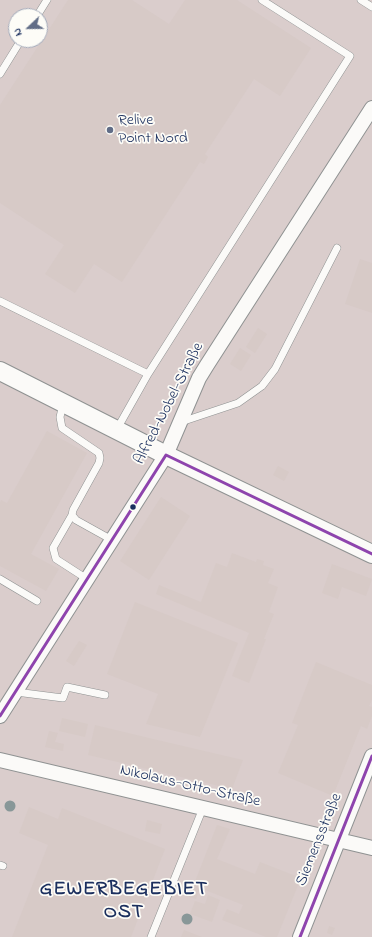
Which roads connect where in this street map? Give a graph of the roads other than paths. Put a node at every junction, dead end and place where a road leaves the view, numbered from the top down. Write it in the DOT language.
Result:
graph roads {
  1 [pos="262,0"];
  2 [pos="361,0"];
  3 [pos="372,7"];
  4 [pos="17,48"];
  5 [pos="0,74"];
  6 [pos="372,108"];
  7 [pos="337,248"];
  8 [pos="0,300"];
  9 [pos="0,371"];
  10 [pos="148,374"];
  11 [pos="64,402"];
  12 [pos="181,422"];
  13 [pos="117,429"];
  14 [pos="166,455"];
  15 [pos="72,515"];
  16 [pos="112,540"];
  17 [pos="372,554"];
  18 [pos="0,579"];
  19 [pos="87,579"];
  20 [pos="38,601"];
  21 [pos="16,692"];
  22 [pos="105,695"];
  23 [pos="0,716"];
  24 [pos="372,756"];
  25 [pos="0,760"];
  26 [pos="203,808"];
  27 [pos="338,840"];
  28 [pos="372,848"];
  29 [pos="151,937"];
  30 [pos="300,937"];
  1 -- 10 [label="lane"];
  2 -- 3 [label="lane"];
  4 -- 5 [label="lane"];
  6 -- 12 [label="street, Alfred-Nobel-Straße"];
  7 -- 12 [label="lane"];
  8 -- 10 [label="lane"];
  9 -- 11 [label="street"];
  10 -- 13 [label="lane"];
  11 -- 13 [label="street"];
  11 -- 15 [label="lane"];
  12 -- 14 [label="street, Alfred-Nobel-Straße"];
  13 -- 14 [label="street"];
  14 -- 16 [label="street, Alfred-Nobel-Straße"];
  14 -- 17 [label="street"];
  15 -- 16 [label="lane"];
  15 -- 19 [label="lane"];
  16 -- 19 [label="street, Alfred-Nobel-Straße"];
  18 -- 20 [label="lane"];
  19 -- 21 [label="street, Alfred-Nobel-Straße"];
  21 -- 22 [label="lane"];
  21 -- 23 [label="street, Alfred-Nobel-Straße"];
  24 -- 27 [label="street, Siemensstraße"];
  25 -- 26 [label="street, Nikolaus-Otto-Straße"];
  26 -- 27 [label="street, Nikolaus-Otto-Straße"];
  26 -- 29 [label="lane"];
  27 -- 28 [label="street, Nikolaus-Otto-Straße"];
  27 -- 30 [label="street, Siemensstraße"];
}
